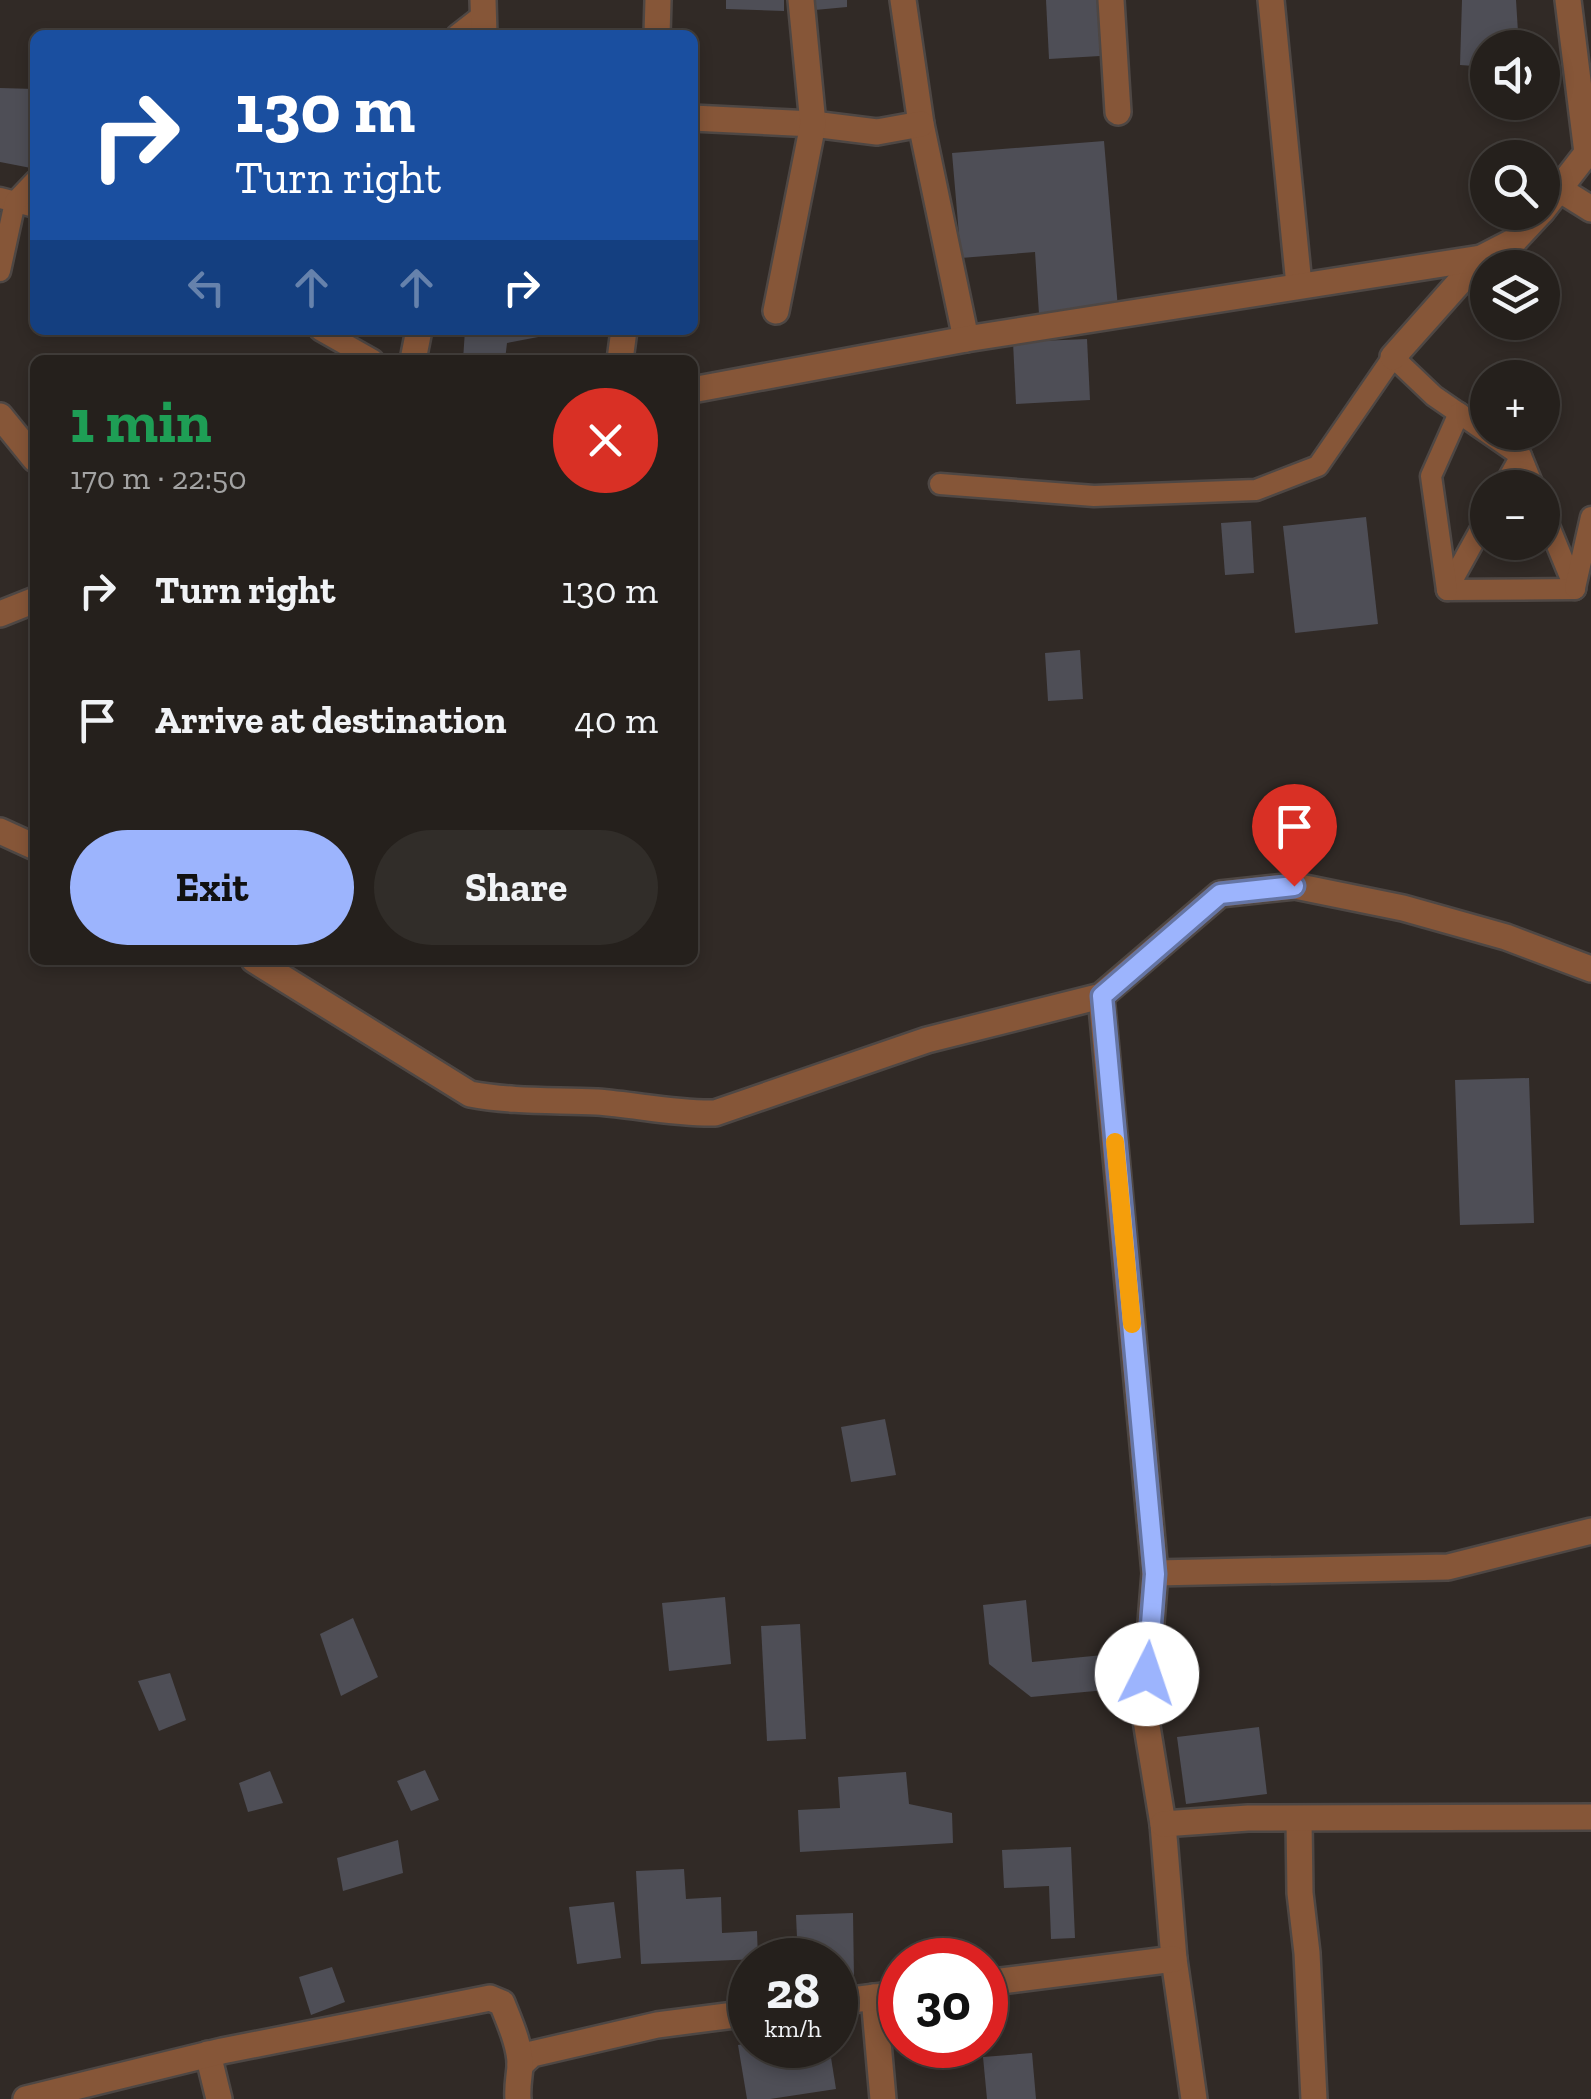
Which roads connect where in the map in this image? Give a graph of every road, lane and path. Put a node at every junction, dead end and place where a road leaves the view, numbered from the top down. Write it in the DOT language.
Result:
graph roads {
  1 [pos="658,0"];
  2 [pos="801,0"];
  3 [pos="904,0"];
  4 [pos="1112,0"];
  5 [pos="1271,0"];
  6 [pos="1568,0"];
  7 [pos="657,30"];
  8 [pos="1118,112"];
  9 [pos="698,118"];
  10 [pos="813,124"];
  11 [pos="921,124"];
  12 [pos="1560,188"];
  13 [pos="1560,190"];
  14 [pos="17,202"];
  15 [pos="1591,209"];
  16 [pos="1525,230"];
  17 [pos="1497,250"];
  18 [pos="1470,260"];
  19 [pos="1470,270"];
  20 [pos="0,271"];
  21 [pos="1300,285"];
  22 [pos="776,311"];
  23 [pos="329,335"];
  24 [pos="966,338"];
  25 [pos="363,355"];
  26 [pos="1393,357"];
  27 [pos="698,389"];
  28 [pos="1459,414"];
  29 [pos="0,416"];
  30 [pos="30,454"];
  31 [pos="1521,456"];
  32 [pos="1513,470"];
  33 [pos="1527,470"];
  34 [pos="940,484"];
  35 [pos="1591,517"];
  36 [pos="1470,548"];
  37 [pos="1560,553"];
  38 [pos="1575,589"];
  39 [pos="1447,590"];
  40 [pos="30,602"];
  41 [pos="0,614"];
  42 [pos="0,831"];
  43 [pos="30,845"];
  44 [pos="262,965"];
  45 [pos="1591,969"];
  46 [pos="1102,996"];
  47 [pos="1591,1531"];
  48 [pos="1155,1574"];
  49 [pos="1591,1817"];
  50 [pos="1300,1819"];
  51 [pos="1163,1824"];
  52 [pos="1174,1959"];
  53 [pos="1008,1980"];
  54 [pos="874,1997"];
  55 [pos="878,1997"];
  56 [pos="858,1999"];
  57 [pos="728,2017"];
  58 [pos="208,2054"];
  59 [pos="520,2065"];
  60 [pos="65,2094"];
  61 [pos="26,2099"];
  62 [pos="218,2099"];
  63 [pos="518,2099"];
  64 [pos="883,2099"];
  65 [pos="1194,2099"];
  66 [pos="1314,2099"];
  1 -- 7 [label="street"];
  2 -- 10 [label="street"];
  3 -- 11 [label="street"];
  4 -- 8 [label="street"];
  5 -- 21 [label="street"];
  6 -- 12 [label="street"];
  9 -- 10 [label="street"];
  10 -- 11 [label="street"];
  10 -- 22 [label="street"];
  11 -- 24 [label="street"];
  13 -- 15 [label="street"];
  14 -- 20 [label="lane"];
  16 -- 17 [label="street"];
  18 -- 21 [label="street"];
  19 -- 26 [label="street"];
  21 -- 24 [label="street"];
  23 -- 25 [label="lane"];
  24 -- 27 [label="street"];
  26 -- 28 [label="lane"];
  26 -- 34 [label="lane"];
  28 -- 31 [label="lane"];
  28 -- 39 [label="lane"];
  29 -- 30 [label="street"];
  31 -- 32 [label="lane"];
  31 -- 33 [label="lane"];
  35 -- 38 [label="lane"];
  36 -- 39 [label="lane"];
  37 -- 38 [label="lane"];
  38 -- 39 [label="lane"];
  40 -- 41 [label="street"];
  42 -- 43 [label="street"];
  44 -- 46 [label="street"];
  45 -- 46 [label="street"];
  46 -- 48 [label="street"];
  47 -- 48 [label="street"];
  48 -- 51 [label="street"];
  49 -- 50 [label="street"];
  50 -- 51 [label="street"];
  50 -- 66 [label="street"];
  51 -- 52 [label="street"];
  52 -- 53 [label="street"];
  52 -- 65 [label="street"];
  54 -- 55 [label="street"];
  54 -- 56 [label="street"];
  54 -- 64 [label="street"];
  57 -- 59 [label="street"];
  58 -- 59 [label="street"];
  58 -- 60 [label="street"];
  58 -- 62 [label="street"];
  59 -- 63 [label="street"];
  60 -- 61 [label="street"];
}
